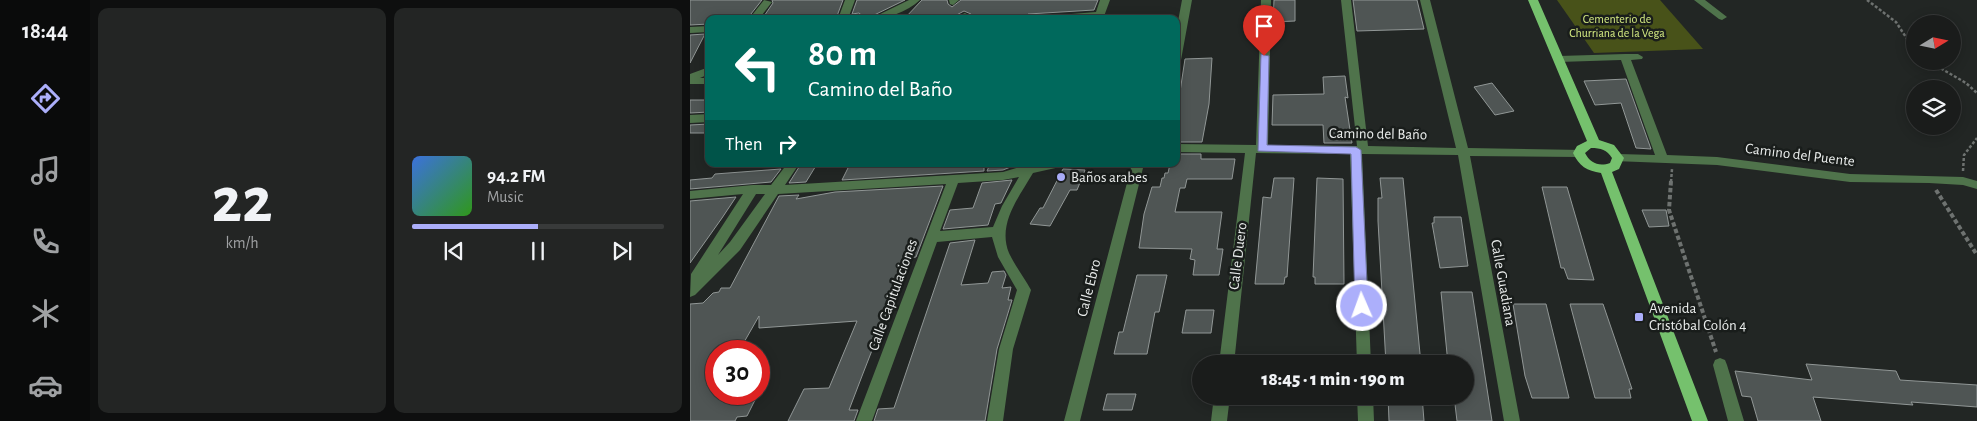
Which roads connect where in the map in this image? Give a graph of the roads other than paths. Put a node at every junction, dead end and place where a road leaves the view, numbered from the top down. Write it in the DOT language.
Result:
graph roads {
  1 [pos="850,0"];
  2 [pos="915,0"];
  3 [pos="1105,0"];
  4 [pos="1187,0"];
  5 [pos="1266,0"];
  6 [pos="1346,0"];
  7 [pos="1424,0"];
  8 [pos="1533,0"];
  9 [pos="1699,0"];
  10 [pos="767,2"];
  11 [pos="904,7"];
  12 [pos="757,15"];
  13 [pos="844,15"];
  14 [pos="885,15"];
  15 [pos="899,15"];
  16 [pos="1100,15"];
  17 [pos="1722,17"];
  18 [pos="705,28"];
  19 [pos="690,30"];
  20 [pos="1180,38"];
  21 [pos="1625,57"];
  22 [pos="1638,57"];
  23 [pos="1559,59"];
  24 [pos="705,73"];
  25 [pos="705,81"];
  26 [pos="691,82"];
  27 [pos="705,118"];
  28 [pos="690,119"];
  29 [pos="1594,143"];
  30 [pos="1180,148"];
  31 [pos="1256,149"];
  32 [pos="1359,150"];
  33 [pos="1463,151"];
  34 [pos="1579,153"];
  35 [pos="1618,158"];
  36 [pos="1667,158"];
  37 [pos="791,167"];
  38 [pos="1137,167"];
  39 [pos="1031,168"];
  40 [pos="1605,169"];
  41 [pos="953,180"];
  42 [pos="1977,185"];
  43 [pos="753,190"];
  44 [pos="774,190"];
  45 [pos="690,195"];
  46 [pos="998,232"];
  47 [pos="932,237"];
  48 [pos="690,290"];
  49 [pos="1227,355"];
  50 [pos="1364,355"];
  51 [pos="1720,365"];
  52 [pos="1221,405"];
  53 [pos="1365,405"];
  54 [pos="864,421"];
  55 [pos="996,421"];
  56 [pos="1072,421"];
  57 [pos="1219,421"];
  58 [pos="1366,421"];
  59 [pos="1512,421"];
  60 [pos="1700,421"];
  61 [pos="1736,421"];
  1 -- 13 [label="street"];
  2 -- 11 [label="street"];
  3 -- 16 [label="street"];
  4 -- 20 [label="street"];
  5 -- 31 [label="street, Calle Duero"];
  6 -- 32 [label="street"];
  7 -- 33 [label="street, Calle Guadiana"];
  8 -- 23 [label="main road"];
  9 -- 17 [label="street"];
  10 -- 12 [label="street"];
  11 -- 14 [label="street"];
  11 -- 15 [label="street"];
  18 -- 19 [label="street"];
  21 -- 22 [label="street"];
  21 -- 23 [label="street"];
  21 -- 36 [label="street"];
  23 -- 29 [label="main road"];
  24 -- 26 [label="street"];
  25 -- 26 [label="street"];
  27 -- 28 [label="street"];
  29 -- 34 [label="main road"];
  29 -- 35 [label="main road"];
  30 -- 31 [label="street, Camino del Baño"];
  31 -- 32 [label="street, Camino del Baño"];
  31 -- 49 [label="street, Calle Duero"];
  32 -- 33 [label="street, Camino del Baño"];
  32 -- 50 [label="street"];
  33 -- 34 [label="street, Camino del Baño"];
  33 -- 59 [label="street, Calle Guadiana"];
  34 -- 40 [label="main road"];
  35 -- 36 [label="street, Camino del Puente"];
  35 -- 40 [label="main road"];
  36 -- 42 [label="street, Camino del Puente"];
  37 -- 44 [label="street"];
  38 -- 56 [label="street, Calle Ebro"];
  39 -- 41 [label="street"];
  39 -- 46 [label="street"];
  40 -- 60 [label="main road"];
  41 -- 44 [label="street"];
  41 -- 47 [label="street, Calle Capitulaciones"];
  43 -- 44 [label="street"];
  43 -- 45 [label="street"];
  43 -- 48 [label="street"];
  44 -- 48 [label="street"];
  46 -- 47 [label="street"];
  46 -- 55 [label="street"];
  47 -- 54 [label="street, Calle Capitulaciones"];
  51 -- 61 [label="street"];
  52 -- 57 [label="street"];
  53 -- 58 [label="street"];
}
